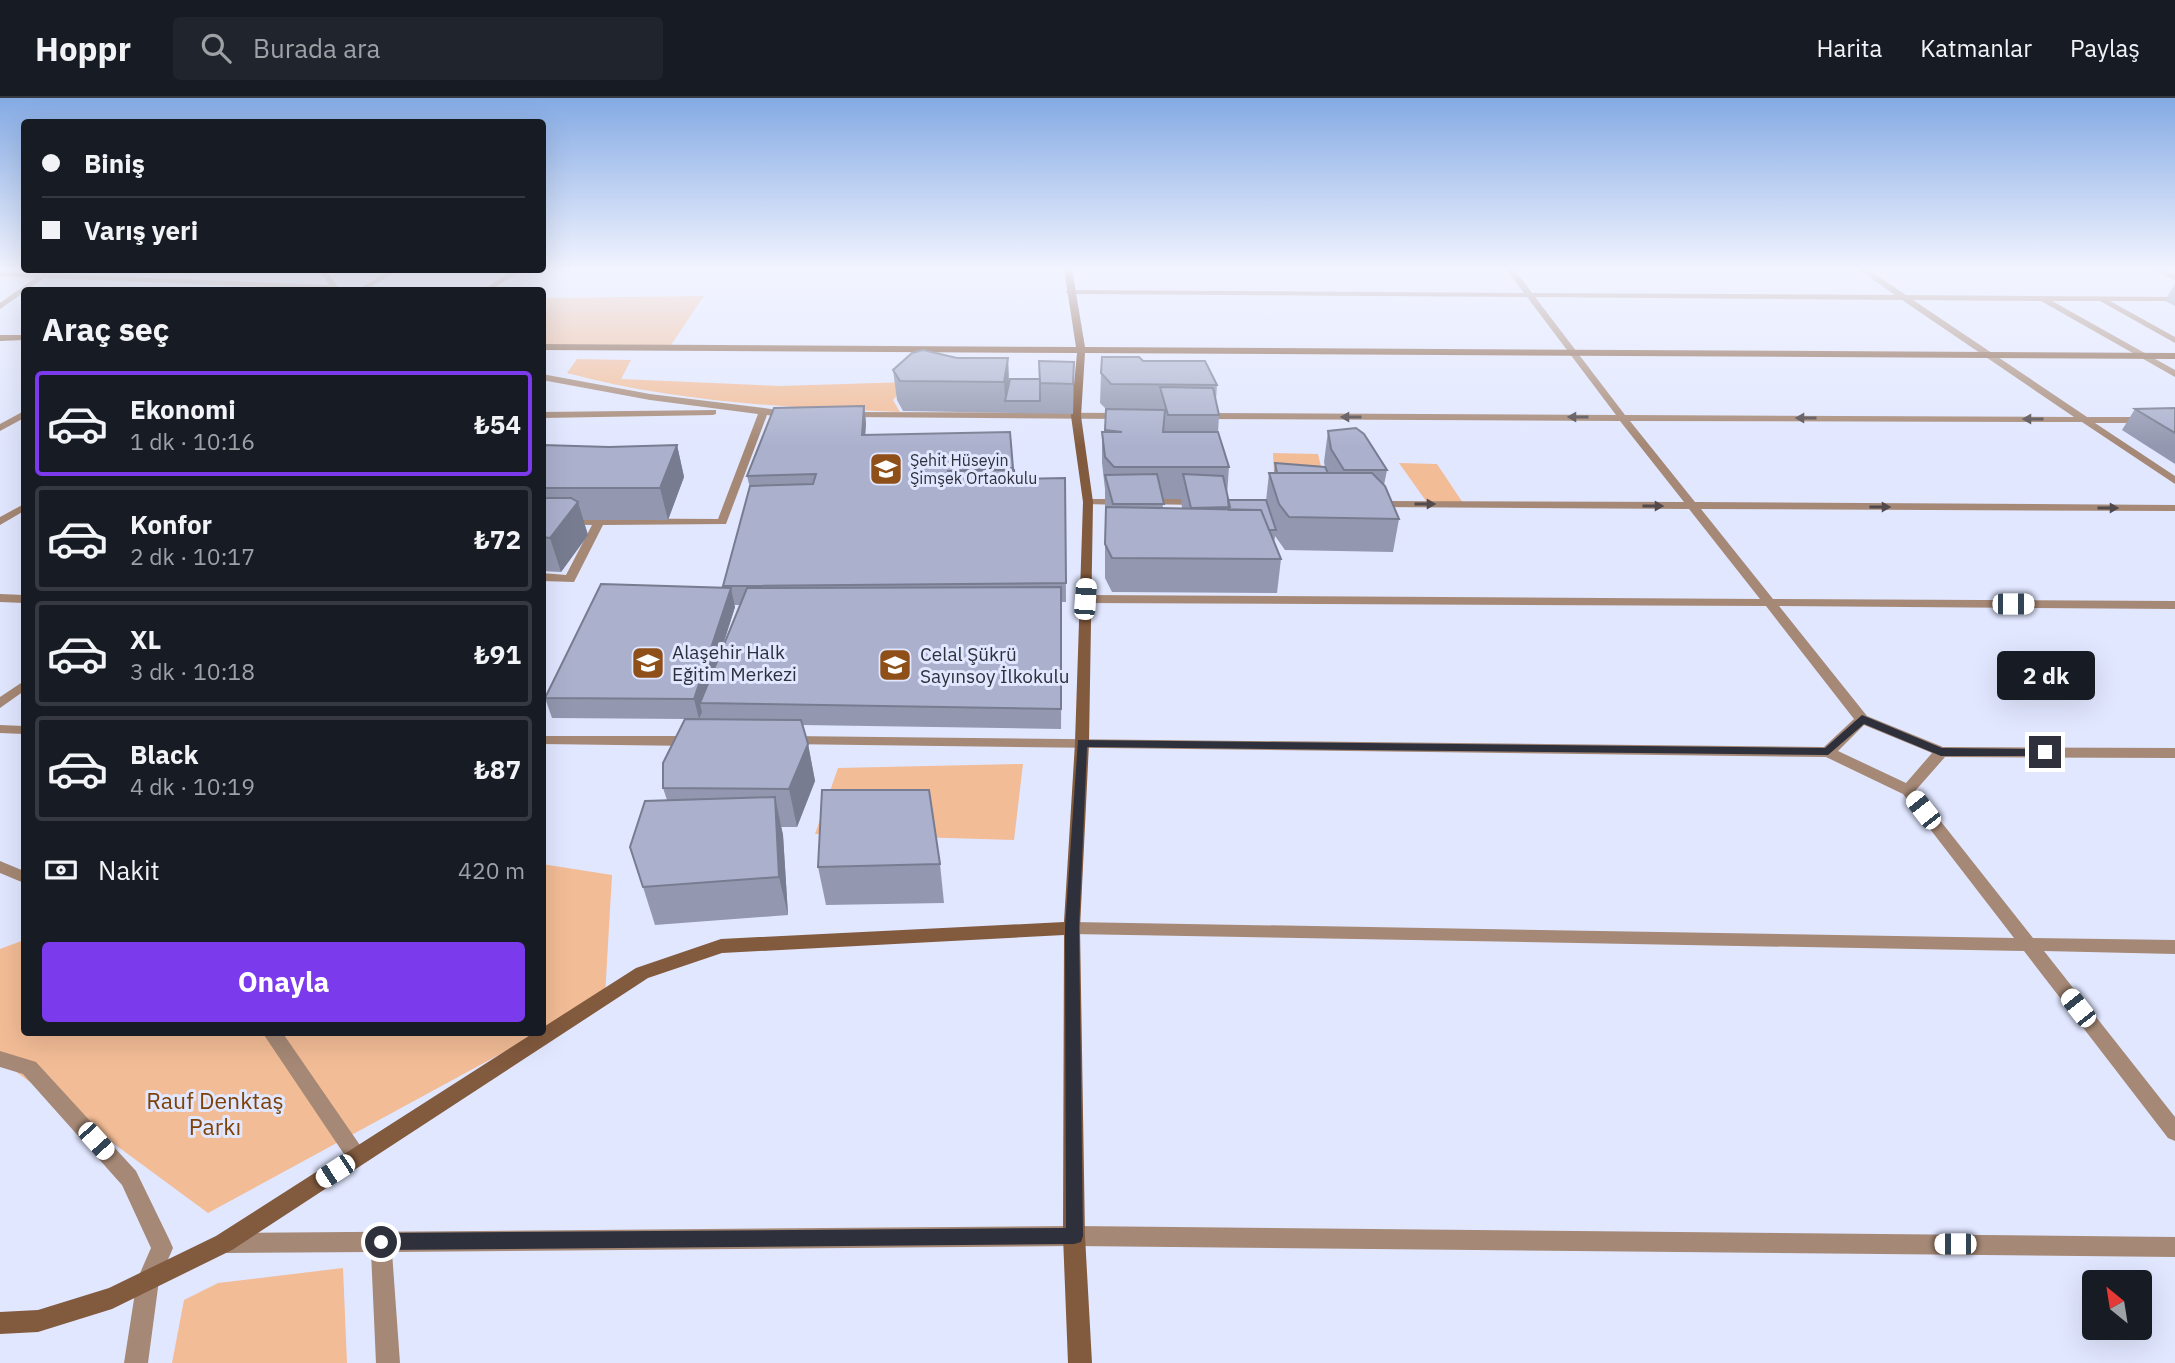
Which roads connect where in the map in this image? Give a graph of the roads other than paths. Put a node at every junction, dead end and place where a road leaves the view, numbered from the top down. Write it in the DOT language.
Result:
graph roads {
  1 [pos="1076,328"];
  2 [pos="1555,328"];
  3 [pos="1946,328"];
  4 [pos="2095,328"];
  5 [pos="2153,328"];
  6 [pos="0,338"];
  7 [pos="21,338"];
  8 [pos="2175,340"];
  9 [pos="546,347"];
  10 [pos="1081,351"];
  11 [pos="1574,353"];
  12 [pos="1986,355"];
  13 [pos="2144,356"];
  14 [pos="2175,356"];
  15 [pos="2175,374"];
  16 [pos="546,378"];
  17 [pos="764,411"];
  18 [pos="546,415"];
  19 [pos="796,415"];
  20 [pos="832,415"];
  21 [pos="21,416"];
  22 [pos="1076,416"];
  23 [pos="1132,416"];
  24 [pos="1188,416"];
  25 [pos="1622,417"];
  26 [pos="2083,420"];
  27 [pos="2175,420"];
  28 [pos="0,428"];
  29 [pos="2175,481"];
  30 [pos="1088,502"];
  31 [pos="1211,502"];
  32 [pos="1363,503"];
  33 [pos="1693,506"];
  34 [pos="21,508"];
  35 [pos="2175,508"];
  36 [pos="21,520"];
  37 [pos="1,521"];
  38 [pos="546,522"];
  39 [pos="598,522"];
  40 [pos="546,577"];
  41 [pos="0,598"];
  42 [pos="21,599"];
  43 [pos="1085,599"];
  44 [pos="1770,603"];
  45 [pos="2175,605"];
  46 [pos="21,687"];
  47 [pos="0,704"];
  48 [pos="1862,719"];
  49 [pos="0,729"];
  50 [pos="21,730"];
  51 [pos="546,740"];
  52 [pos="708,741"];
  53 [pos="778,741"];
  54 [pos="1082,743"];
  55 [pos="1828,752"];
  56 [pos="1941,752"];
  57 [pos="2175,753"];
  58 [pos="1908,790"];
  59 [pos="0,867"];
  60 [pos="21,876"];
  61 [pos="1072,928"];
  62 [pos="2030,946"];
  63 [pos="2175,947"];
  64 [pos="546,1035"];
  65 [pos="274,1036"];
  66 [pos="545,1036"];
  67 [pos="0,1059"];
  68 [pos="2175,1132"];
  69 [pos="358,1157"];
  70 [pos="1074,1236"];
  71 [pos="381,1242"];
  72 [pos="224,1243"];
  73 [pos="2175,1247"];
  74 [pos="148,1280"];
  75 [pos="0,1323"];
  76 [pos="136,1363"];
  77 [pos="388,1363"];
  78 [pos="1080,1363"];
  1 -- 10 [label="street"];
  2 -- 11 [label="street"];
  3 -- 12 [label="street"];
  4 -- 13 [label="street"];
  5 -- 8 [label="street"];
  6 -- 7 [label="street"];
  9 -- 10 [label="street"];
  10 -- 11 [label="street"];
  10 -- 22 [label="street"];
  11 -- 12 [label="street"];
  11 -- 25 [label="street"];
  12 -- 13 [label="street"];
  12 -- 26 [label="street"];
  13 -- 14 [label="street"];
  13 -- 15 [label="street"];
  16 -- 17 [label="street"];
  17 -- 18 [label="street"];
  17 -- 19 [label="street"];
  17 -- 39 [label="street"];
  20 -- 22 [label="street"];
  21 -- 28 [label="street"];
  22 -- 23 [label="street"];
  22 -- 30 [label="street"];
  25 -- 24 [label="street, one-way"];
  26 -- 25 [label="street, one-way"];
  25 -- 33 [label="street"];
  26 -- 27 [label="street"];
  26 -- 29 [label="street"];
  30 -- 31 [label="street"];
  30 -- 43 [label="street"];
  32 -- 33 [label="street, one-way"];
  33 -- 35 [label="street, one-way"];
  33 -- 44 [label="street"];
  34 -- 37 [label="street"];
  36 -- 37 [label="street"];
  38 -- 39 [label="street"];
  39 -- 40 [label="street"];
  41 -- 42 [label="street"];
  43 -- 44 [label="street"];
  43 -- 54 [label="street"];
  44 -- 45 [label="street"];
  44 -- 48 [label="street"];
  46 -- 47 [label="street"];
  48 -- 55 [label="street"];
  48 -- 56 [label="street"];
  49 -- 50 [label="street"];
  51 -- 52 [label="street"];
  53 -- 54 [label="street"];
  54 -- 55 [label="street"];
  54 -- 61 [label="street"];
  55 -- 58 [label="street"];
  56 -- 57 [label="street"];
  56 -- 58 [label="street"];
  58 -- 62 [label="street"];
  59 -- 60 [label="street"];
  61 -- 62 [label="street"];
  61 -- 64 [label="street"];
  61 -- 70 [label="street"];
  62 -- 63 [label="street"];
  62 -- 68 [label="street"];
  65 -- 69 [label="street"];
  66 -- 69 [label="street"];
  67 -- 74 [label="street"];
  69 -- 72 [label="street"];
  70 -- 71 [label="street"];
  70 -- 73 [label="street"];
  70 -- 78 [label="street"];
  71 -- 72 [label="street"];
  71 -- 77 [label="street"];
  72 -- 74 [label="street"];
  74 -- 75 [label="street"];
  74 -- 76 [label="street"];
}
